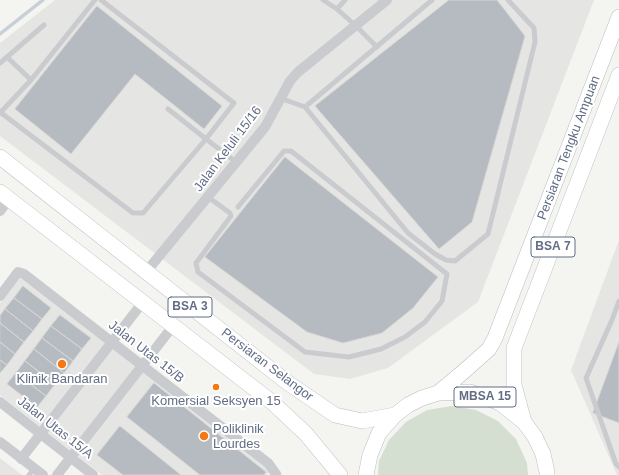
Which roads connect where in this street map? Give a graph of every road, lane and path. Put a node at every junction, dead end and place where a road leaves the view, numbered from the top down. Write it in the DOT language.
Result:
graph roads {
  1 [pos="95,0"];
  2 [pos="101,0"];
  3 [pos="324,0"];
  4 [pos="345,0"];
  5 [pos="387,0"];
  6 [pos="432,0"];
  7 [pos="508,0"];
  8 [pos="425,2"];
  9 [pos="337,9"];
  10 [pos="619,17"];
  11 [pos="44,25"];
  12 [pos="356,26"];
  13 [pos="377,47"];
  14 [pos="7,57"];
  15 [pos="0,63"];
  16 [pos="619,75"];
  17 [pos="31,80"];
  18 [pos="280,98"];
  19 [pos="305,107"];
  20 [pos="168,109"];
  21 [pos="0,113"];
  22 [pos="206,139"];
  23 [pos="0,157"];
  24 [pos="236,162"];
  25 [pos="5,195"];
  26 [pos="208,197"];
  27 [pos="238,207"];
  28 [pos="0,211"];
  29 [pos="146,272"];
  30 [pos="0,296"];
  31 [pos="143,302"];
  32 [pos="619,302"];
  33 [pos="173,326"];
  34 [pos="112,342"];
  35 [pos="142,366"];
  36 [pos="438,393"];
  37 [pos="0,402"];
  38 [pos="395,415"];
  39 [pos="524,422"];
  40 [pos="40,434"];
  41 [pos="0,442"];
  42 [pos="71,457"];
  43 [pos="21,459"];
  44 [pos="619,467"];
  45 [pos="32,472"];
  46 [pos="547,474"];
  47 [pos="43,475"];
  48 [pos="57,475"];
  49 [pos="93,475"];
  50 [pos="275,475"];
  51 [pos="340,475"];
  52 [pos="366,475"];
  1 -- 17 [label="lane"];
  2 -- 22 [label="lane"];
  3 -- 9 [label="lane"];
  4 -- 9 [label="lane"];
  5 -- 12 [label="street, Jalan Keluli 15/16"];
  6 -- 8 [label="lane"];
  7 -- 19 [label="lane"];
  8 -- 13 [label="lane"];
  9 -- 12 [label="lane"];
  10 -- 36 [label="main road, Persiaran Tengku Ampuan / BSA 7"];
  11 -- 14 [label="lane"];
  12 -- 13 [label="lane"];
  12 -- 18 [label="street, Jalan Keluli 15/16"];
  13 -- 19 [label="lane"];
  14 -- 15 [label="lane"];
  14 -- 17 [label="lane"];
  16 -- 39 [label="main road, Persiaran Tengku Ampuan / BSA 7"];
  17 -- 21 [label="lane"];
  18 -- 19 [label="lane"];
  18 -- 24 [label="street, Jalan Keluli 15/16"];
  20 -- 22 [label="lane"];
  21 -- 22 [label="lane"];
  22 -- 24 [label="lane"];
  23 -- 29 [label="main road, Persiaran Selangor / BSA 3"];
  24 -- 26 [label="street, Jalan Keluli 15/16"];
  25 -- 28 [label="street"];
  25 -- 31 [label="main road, Persiaran Selangor / BSA 3"];
  26 -- 27 [label="lane"];
  26 -- 29 [label="street, Jalan Keluli 15/16"];
  29 -- 38 [label="main road, Persiaran Selangor / BSA 3"];
  30 -- 34 [label="street, Jalan Utas 15/B"];
  31 -- 33 [label="main road, Persiaran Selangor / BSA 3"];
  31 -- 34 [label="street"];
  32 -- 44 [label="lane"];
  33 -- 35 [label="street"];
  33 -- 51 [label="main road, Persiaran Selangor / BSA 3"];
  34 -- 35 [label="street, Jalan Utas 15/B"];
  34 -- 40 [label="street"];
  35 -- 42 [label="street"];
  35 -- 50 [label="street, Jalan Utas 15/B"];
  36 -- 38 [label="main road, MBSA 15"];
  36 -- 39 [label="main road, MBSA 15"];
  37 -- 40 [label="street, Jalan Utas 15/A"];
  38 -- 52 [label="main road, MBSA 15"];
  39 -- 46 [label="main road, MBSA 15"];
  40 -- 42 [label="street, Jalan Utas 15/A"];
  40 -- 43 [label="street"];
  41 -- 43 [label="street"];
  42 -- 48 [label="street"];
  42 -- 49 [label="street, Jalan Utas 15/A"];
  43 -- 45 [label="street"];
  45 -- 47 [label="street"];
}
